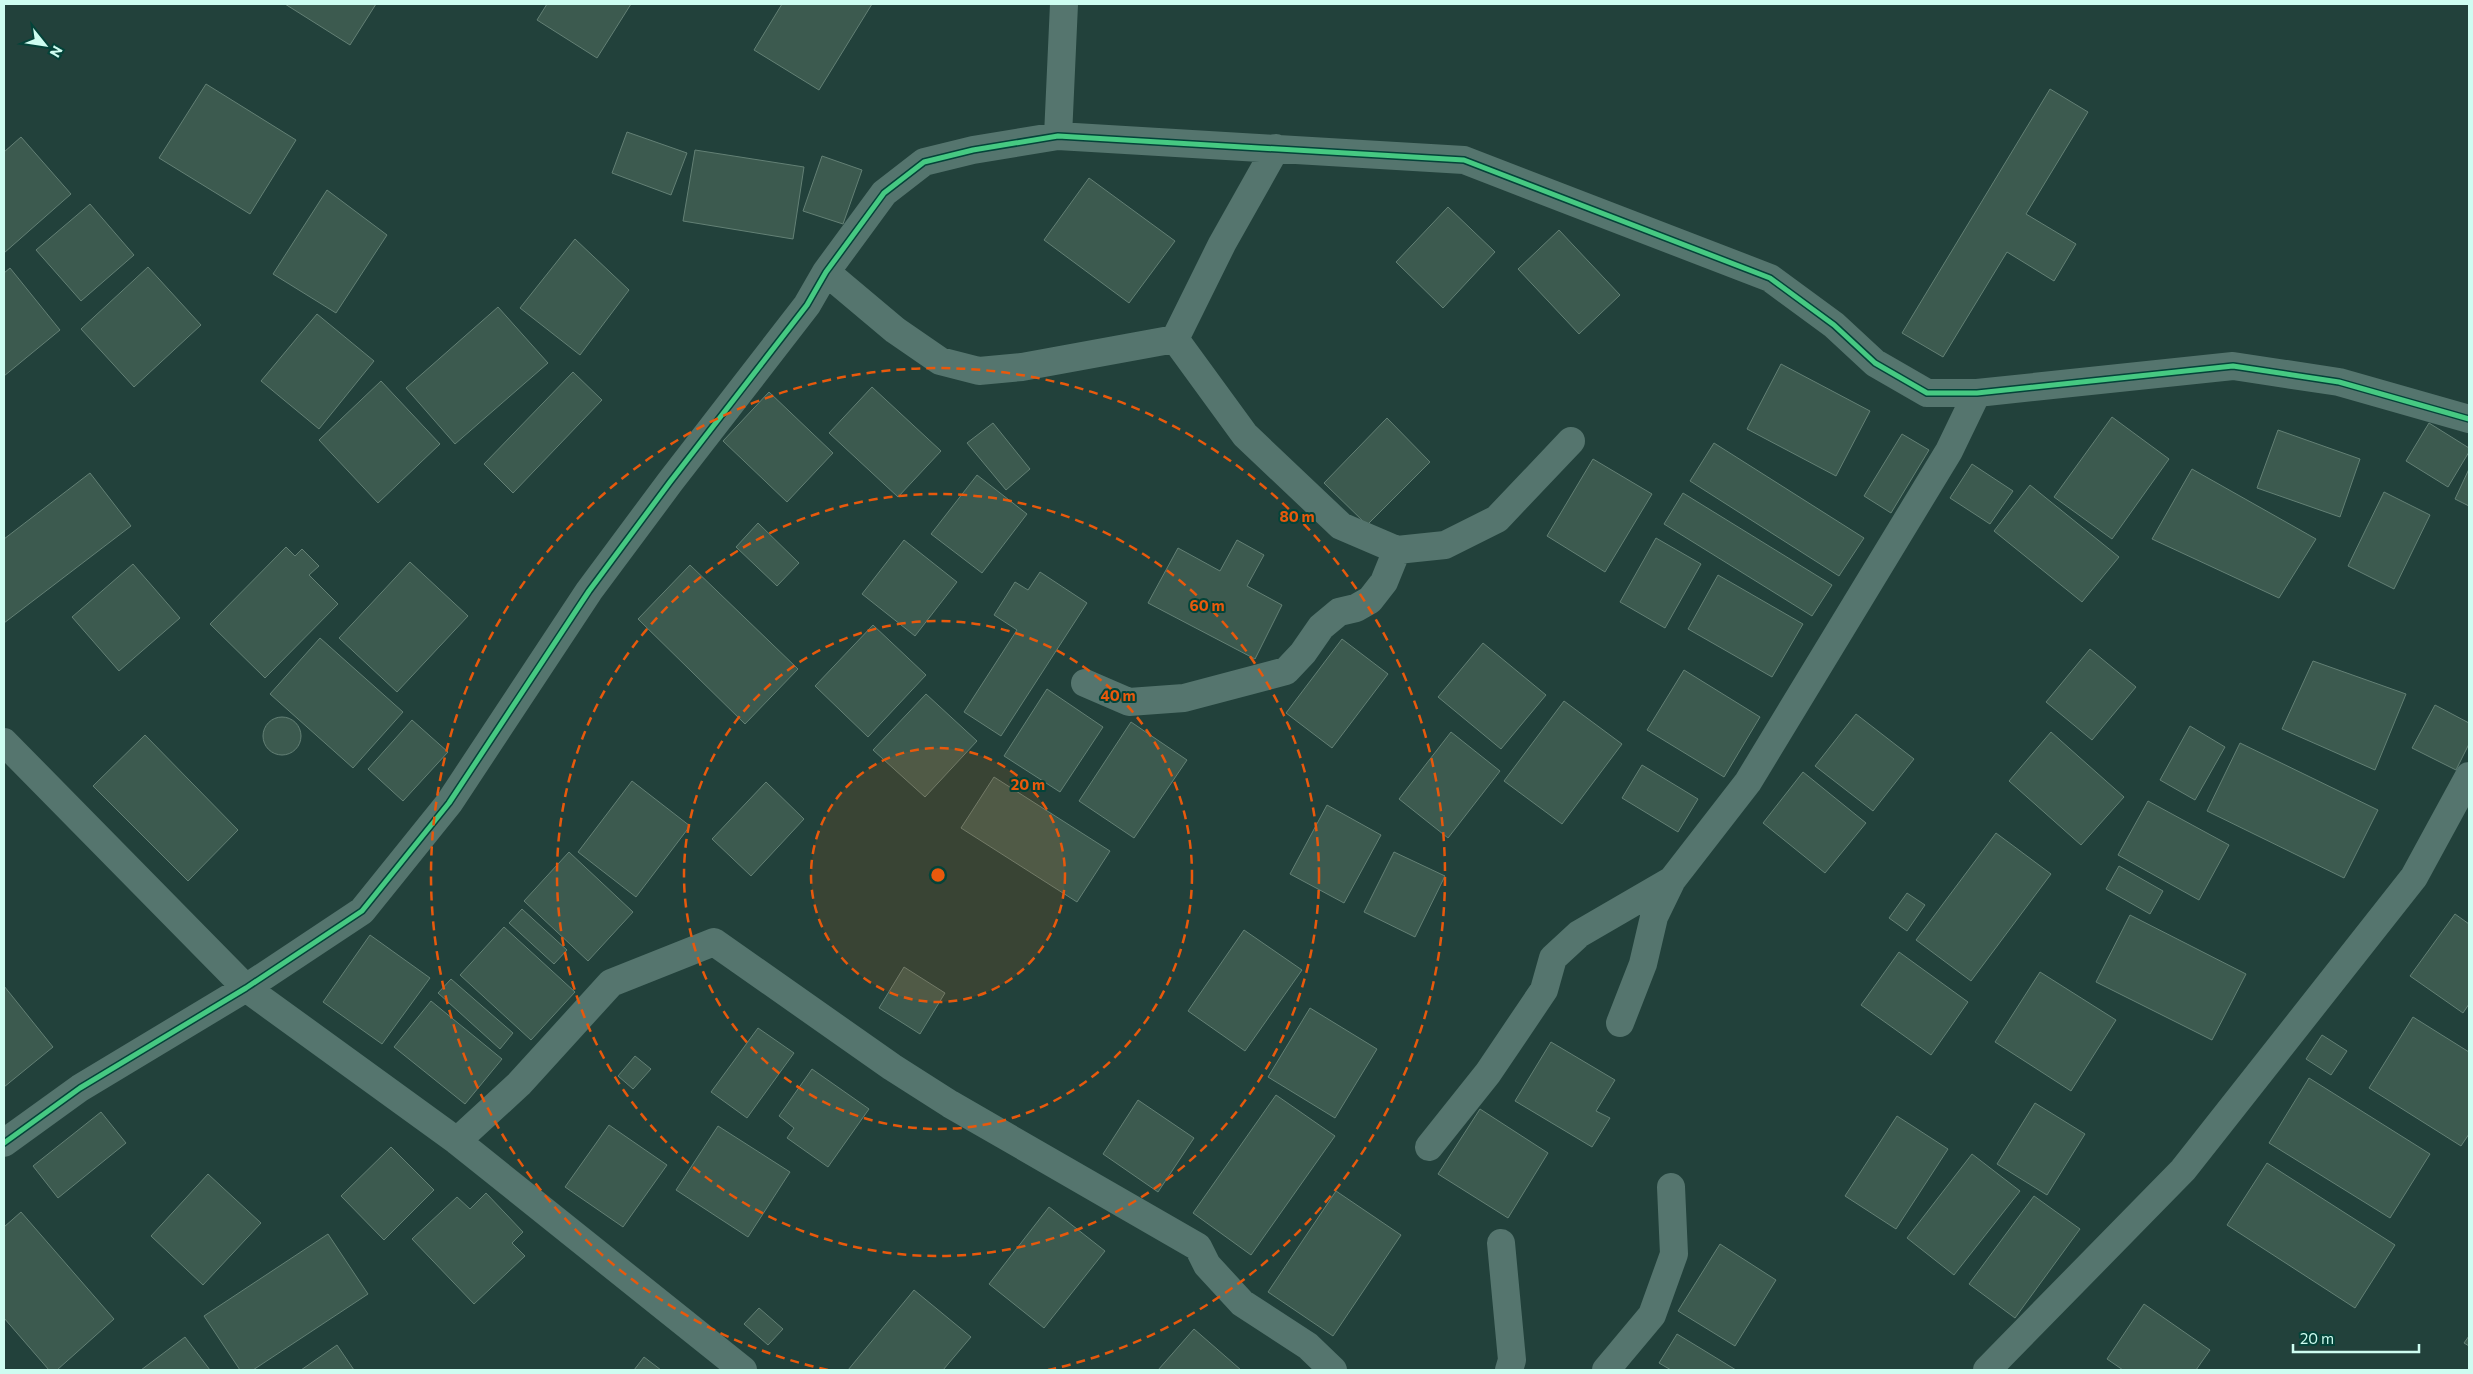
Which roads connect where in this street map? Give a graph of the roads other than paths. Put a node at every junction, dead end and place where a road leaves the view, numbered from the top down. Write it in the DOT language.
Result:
graph roads {
  1 [pos="1064,4"];
  2 [pos="1058,136"];
  3 [pos="1276,148"];
  4 [pos="826,272"];
  5 [pos="1175,339"];
  6 [pos="1977,393"];
  7 [pos="2469,419"];
  8 [pos="1571,441"];
  9 [pos="1397,550"];
  10 [pos="1085,683"];
  11 [pos="4,742"];
  12 [pos="2469,776"];
  13 [pos="1672,880"];
  14 [pos="246,988"];
  15 [pos="1620,1023"];
  16 [pos="457,1141"];
  17 [pos="4,1143"];
  18 [pos="1429,1147"];
  19 [pos="1671,1187"];
  20 [pos="1501,1243"];
  21 [pos="743,1370"];
  22 [pos="1333,1370"];
  23 [pos="1510,1370"];
  24 [pos="1606,1370"];
  25 [pos="1987,1370"];
  1 -- 2 [label="street"];
  2 -- 3 [label="street"];
  2 -- 4 [label="street"];
  3 -- 5 [label="street"];
  3 -- 6 [label="street"];
  4 -- 5 [label="street"];
  4 -- 14 [label="street"];
  5 -- 9 [label="street"];
  6 -- 7 [label="street"];
  6 -- 13 [label="street"];
  8 -- 9 [label="street"];
  9 -- 10 [label="street"];
  11 -- 14 [label="street"];
  12 -- 25 [label="street"];
  13 -- 15 [label="street"];
  13 -- 18 [label="street"];
  14 -- 16 [label="street"];
  14 -- 17 [label="street"];
  16 -- 21 [label="street"];
  16 -- 22 [label="street"];
  19 -- 24 [label="street"];
  20 -- 23 [label="street"];
}
